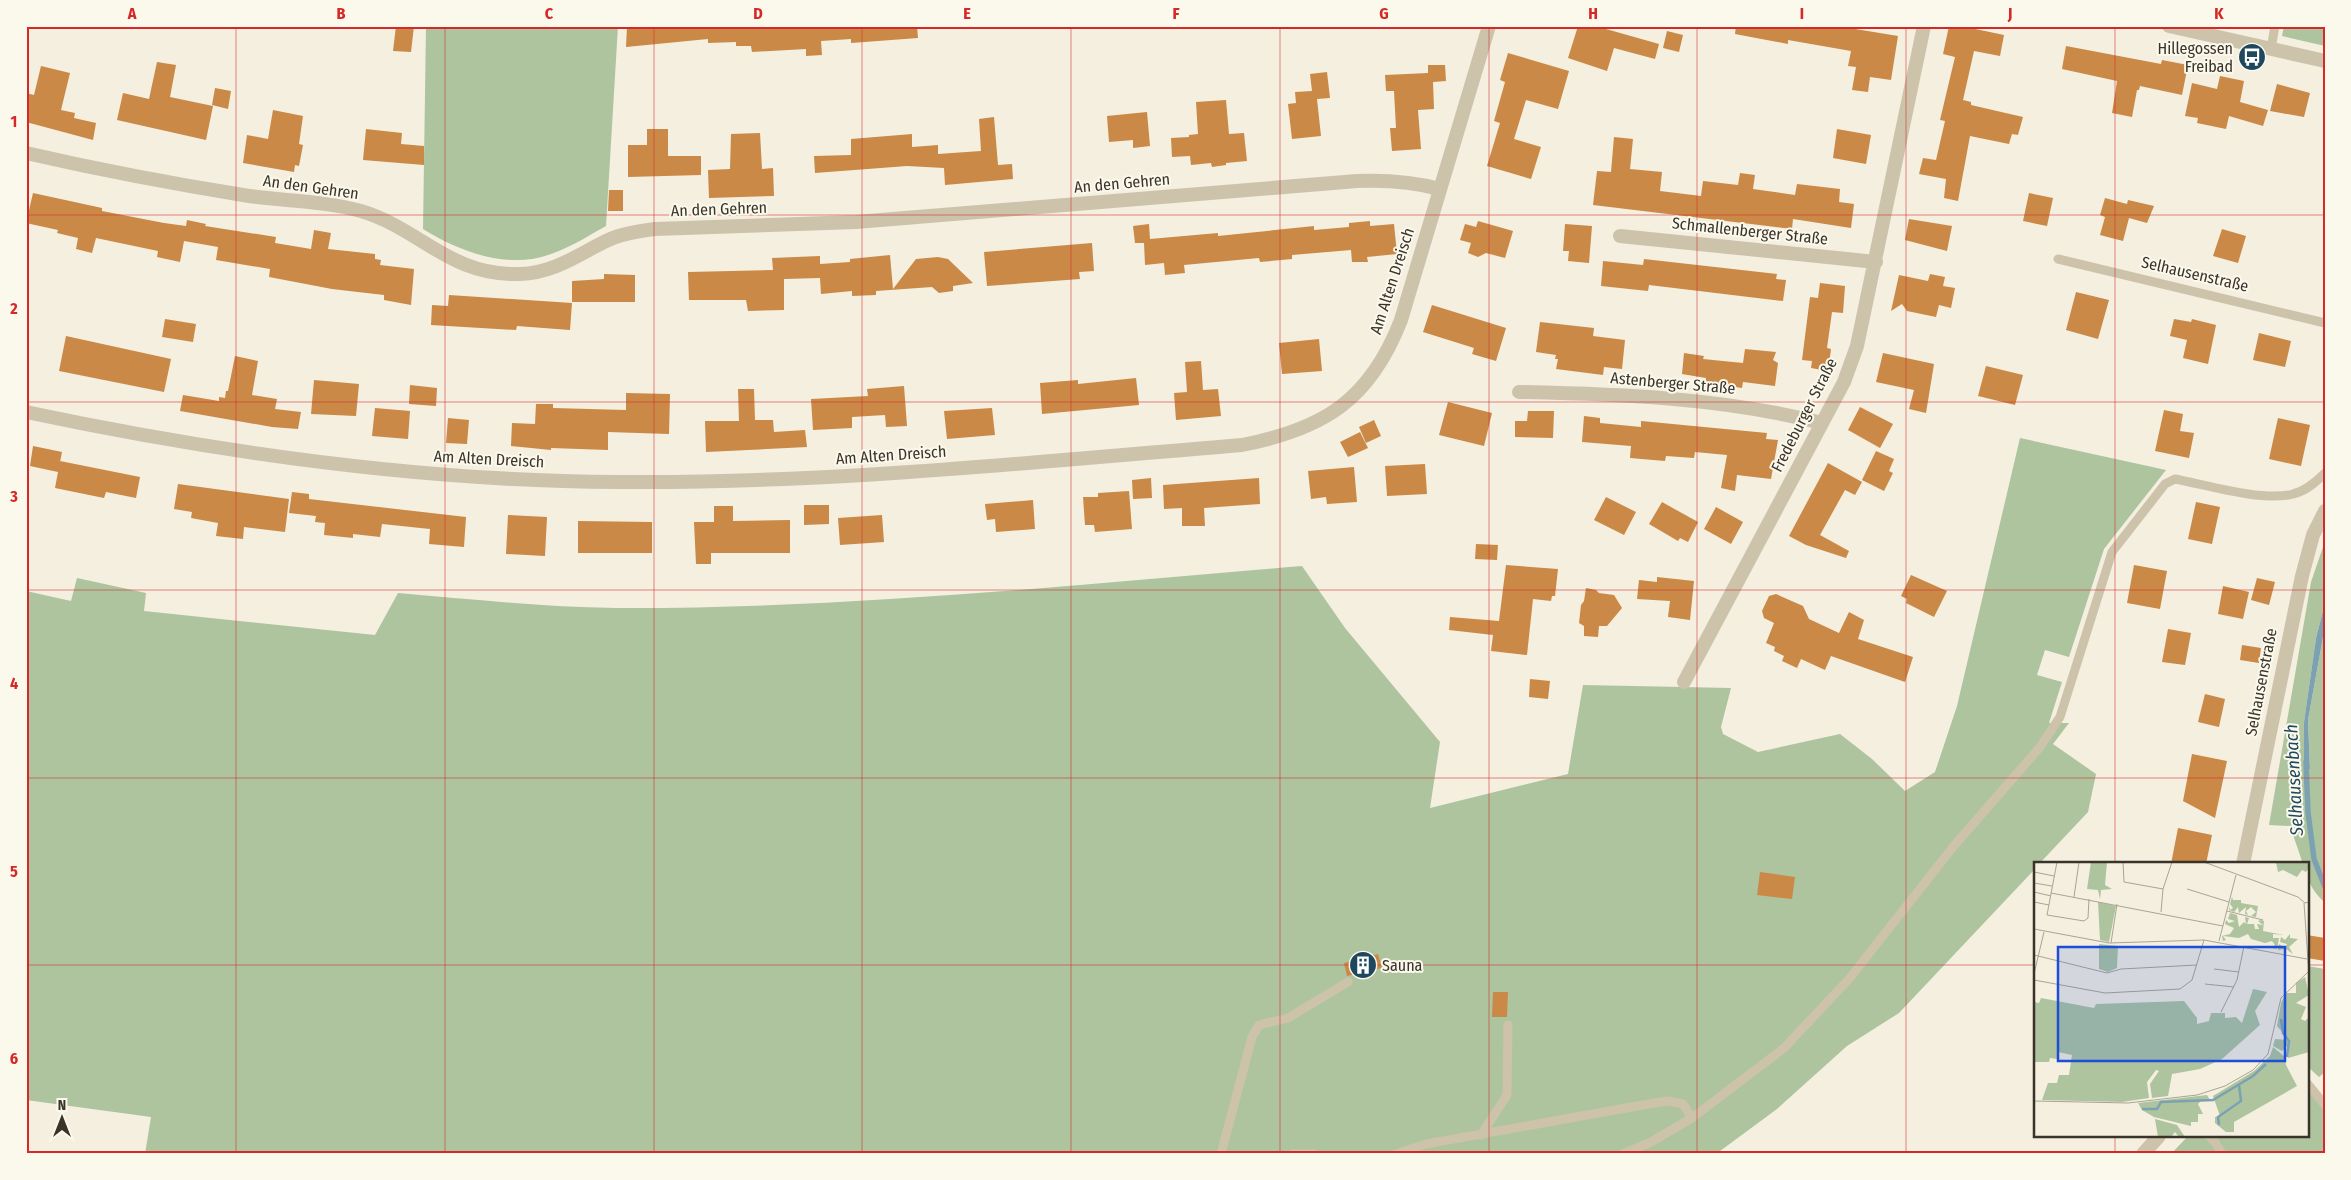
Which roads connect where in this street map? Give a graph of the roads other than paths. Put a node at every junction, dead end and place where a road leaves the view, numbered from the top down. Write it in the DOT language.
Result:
graph roads {
  1 [pos="1489,26"];
  2 [pos="1924,26"];
  3 [pos="2169,26"];
  4 [pos="2275,26"];
  5 [pos="2271,49"];
  6 [pos="2325,61"];
  7 [pos="26,153"];
  8 [pos="1439,189"];
  9 [pos="1620,236"];
  10 [pos="2058,259"];
  11 [pos="1876,262"];
  12 [pos="2325,323"];
  13 [pos="1519,392"];
  14 [pos="26,412"];
  15 [pos="1822,423"];
  16 [pos="2325,473"];
  17 [pos="2325,512"];
  18 [pos="1684,682"];
  19 [pos="2243,862"];
  20 [pos="1348,982"];
  21 [pos="1508,1026"];
  22 [pos="2308,1084"];
  23 [pos="2325,1104"];
  24 [pos="1692,1118"];
  25 [pos="1481,1135"];
  26 [pos="2157,1138"];
  27 [pos="2210,1138"];
  28 [pos="1221,1154"];
  29 [pos="1293,1154"];
  30 [pos="1314,1154"];
  31 [pos="1396,1154"];
  32 [pos="1623,1154"];
  33 [pos="2143,1154"];
  34 [pos="2222,1154"];
  1 -- 8 [label="street, Am Alten Dreisch"];
  2 -- 11 [label="street, Fredeburger Straße"];
  3 -- 5 [label="street"];
  4 -- 5 [label="lane"];
  5 -- 6 [label="street"];
  7 -- 8 [label="street, An den Gehren"];
  8 -- 14 [label="street, Am Alten Dreisch"];
  9 -- 11 [label="street, Schmallenberger Straße"];
  10 -- 12 [label="lane, Selhausenstraße"];
  11 -- 15 [label="street, Fredeburger Straße"];
  13 -- 15 [label="street, Astenberger Straße"];
  15 -- 18 [label="street, Fredeburger Straße"];
  16 -- 24 [label="lane"];
  17 -- 19 [label="street, Selhausenstraße"];
  20 -- 28 [label="lane"];
  21 -- 25 [label="lane"];
  22 -- 23 [label="lane"];
  24 -- 25 [label="lane"];
  24 -- 32 [label="lane"];
  25 -- 31 [label="lane"];
  26 -- 33 [label="street"];
  27 -- 34 [label="lane"];
  29 -- 30 [label="lane"];
}
